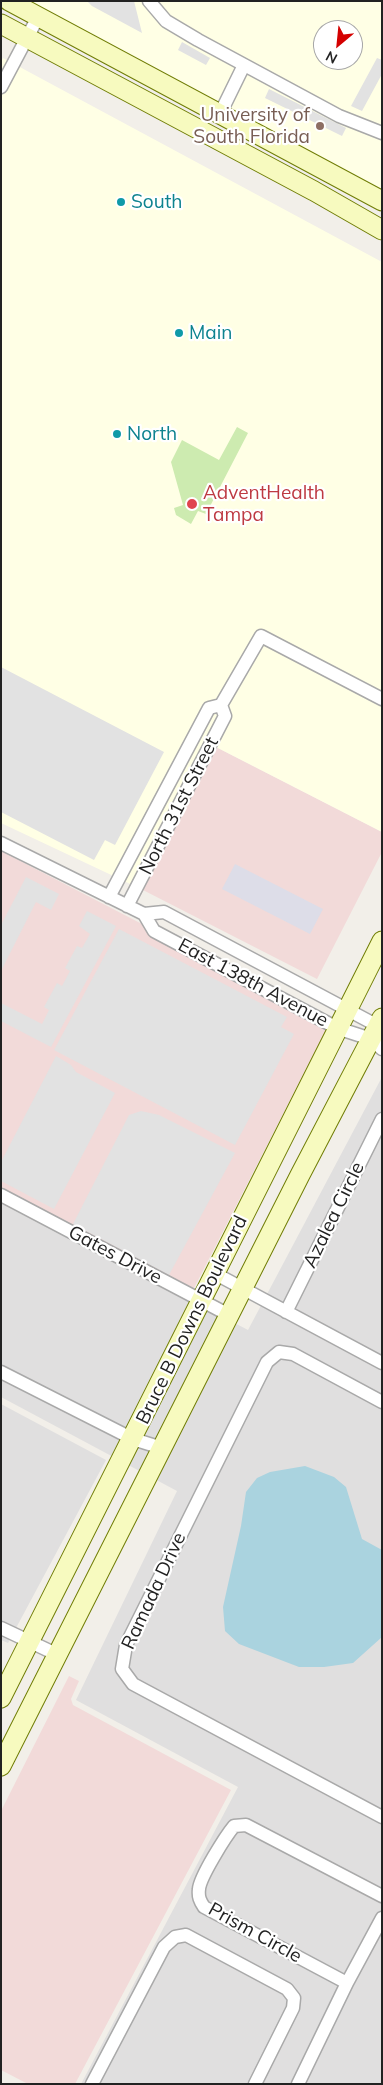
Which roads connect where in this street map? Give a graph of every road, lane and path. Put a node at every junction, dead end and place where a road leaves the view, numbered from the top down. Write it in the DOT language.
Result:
graph roads {
  1 [pos="9,1"];
  2 [pos="149,1"];
  3 [pos="38,17"];
  4 [pos="1,24"];
  5 [pos="27,38"];
  6 [pos="244,65"];
  7 [pos="1,87"];
  8 [pos="220,114"];
  9 [pos="382,133"];
  10 [pos="382,201"];
  11 [pos="382,230"];
  12 [pos="382,699"];
  13 [pos="221,705"];
  14 [pos="1,843"];
  15 [pos="109,897"];
  16 [pos="127,906"];
  17 [pos="144,914"];
  18 [pos="382,941"];
  19 [pos="348,1008"];
  20 [pos="337,1028"];
  21 [pos="378,1033"];
  22 [pos="382,1118"];
  23 [pos="1,1195"];
  24 [pos="214,1273"];
  25 [pos="242,1289"];
  26 [pos="200,1300"];
  27 [pos="286,1312"];
  28 [pos="229,1315"];
  29 [pos="382,1363"];
  30 [pos="1,1372"];
  31 [pos="382,1402"];
  32 [pos="133,1439"];
  33 [pos="162,1448"];
  34 [pos="1,1628"];
  35 [pos="30,1642"];
  36 [pos="56,1654"];
  37 [pos="1,1698"];
  38 [pos="1,1766"];
  39 [pos="382,1817"];
  40 [pos="382,1896"];
  41 [pos="382,1918"];
  42 [pos="347,1984"];
  43 [pos="92,2084"];
  44 [pos="255,2084"];
  45 [pos="298,2084"];
  1 -- 3 [label="main road"];
  2 -- 6 [label="street"];
  3 -- 5 [label="street"];
  3 -- 8 [label="main road"];
  4 -- 5 [label="main road"];
  5 -- 7 [label="street"];
  5 -- 11 [label="main road"];
  6 -- 8 [label="street"];
  6 -- 9 [label="street"];
  8 -- 10 [label="main road"];
  12 -- 13 [label="street, North 31st Street"];
  13 -- 15 [label="street, North 31st Street"];
  13 -- 16 [label="street, North 31st Street"];
  14 -- 15 [label="street, East 138th Avenue"];
  15 -- 16 [label="street, East 138th Avenue"];
  16 -- 17 [label="street, East 138th Avenue"];
  17 -- 19 [label="street, East 138th Avenue"];
  17 -- 20 [label="street, East 138th Avenue"];
  18 -- 19 [label="main road, Bruce B Downs Boulevard"];
  19 -- 20 [label="main road, Bruce B Downs Boulevard"];
  19 -- 21 [label="street, East 138th Avenue"];
  20 -- 21 [label="street, East 138th Avenue"];
  20 -- 24 [label="main road, Bruce B Downs Boulevard"];
  21 -- 25 [label="main road, Bruce B Downs Boulevard"];
  22 -- 27 [label="street, Azalea Circle"];
  23 -- 26 [label="street, Gates Drive"];
  24 -- 25 [label="street"];
  24 -- 26 [label="main road, Bruce B Downs Boulevard"];
  25 -- 27 [label="street"];
  25 -- 28 [label="main road, Bruce B Downs Boulevard"];
  26 -- 28 [label="street, Gates Drive"];
  26 -- 32 [label="main road, Bruce B Downs Boulevard"];
  27 -- 29 [label="street"];
  28 -- 33 [label="main road, Bruce B Downs Boulevard"];
  30 -- 32 [label="street"];
  31 -- 39 [label="street, Ramada Drive"];
  32 -- 33 [label="street"];
  32 -- 35 [label="main road, Bruce B Downs Boulevard"];
  33 -- 36 [label="main road, Bruce B Downs Boulevard"];
  34 -- 35 [label="street"];
  35 -- 36 [label="street"];
  35 -- 37 [label="main road, Bruce B Downs Boulevard"];
  36 -- 38 [label="main road, Bruce B Downs Boulevard"];
  40 -- 42 [label="street, Prism Circle"];
  41 -- 42 [label="street"];
  42 -- 45 [label="street"];
  43 -- 44 [label="street"];
}
